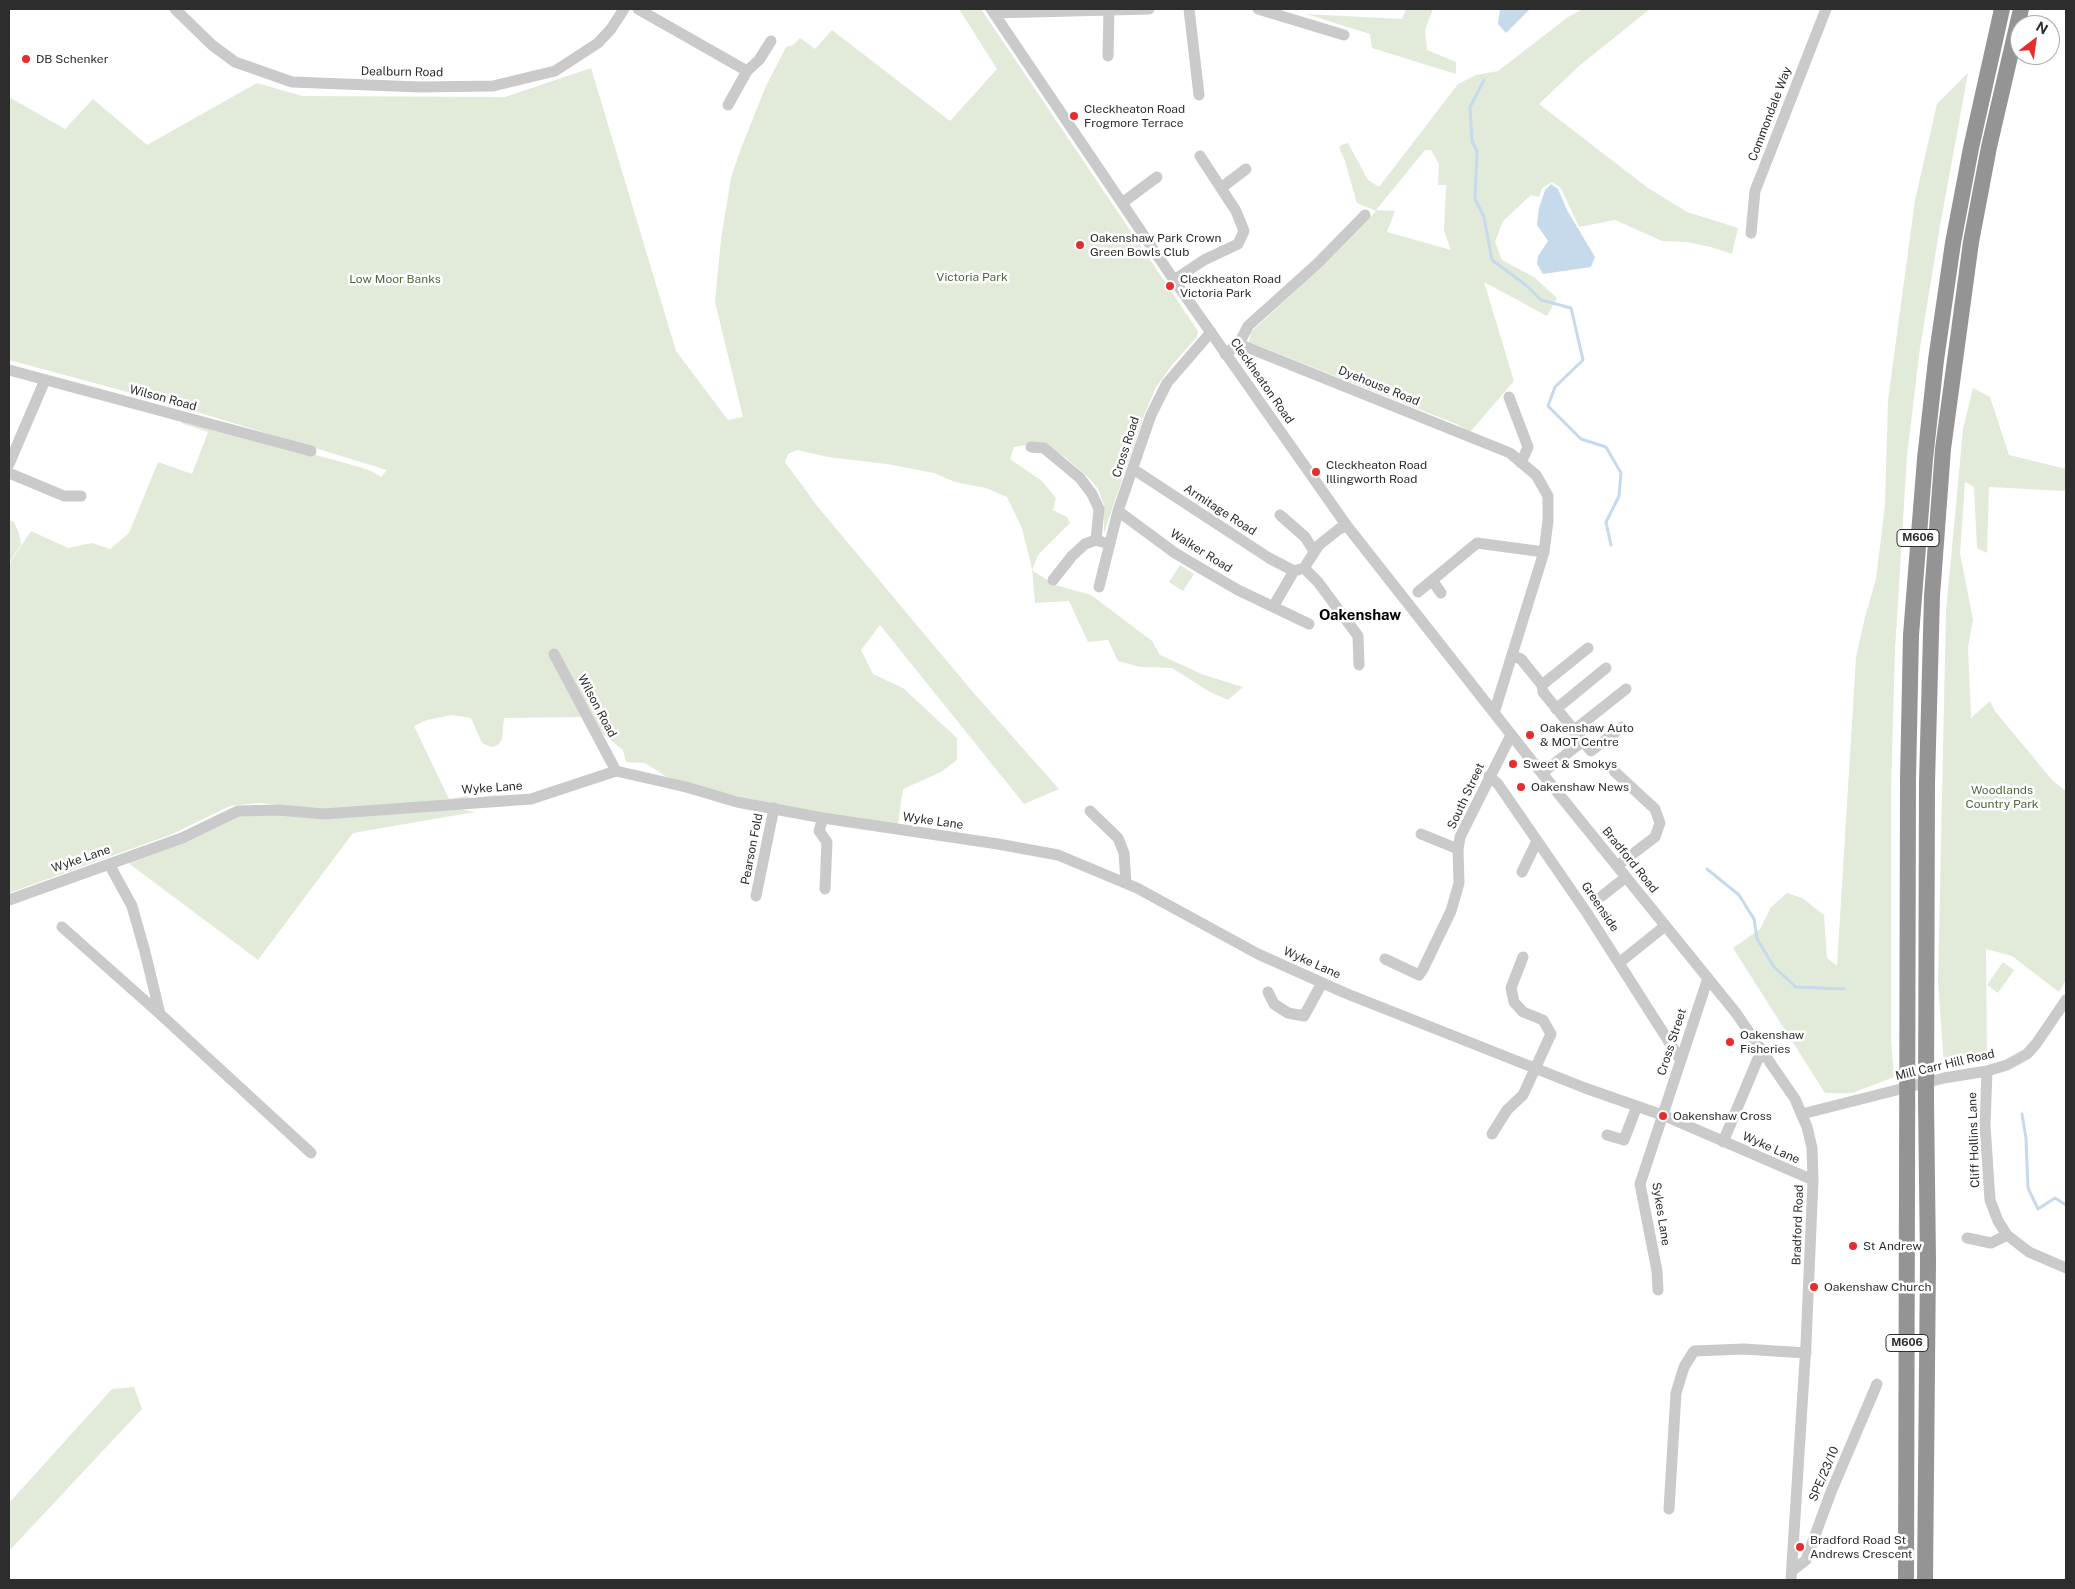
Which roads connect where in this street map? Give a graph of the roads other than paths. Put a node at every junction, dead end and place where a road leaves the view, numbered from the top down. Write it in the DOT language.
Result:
graph roads {
  1 [pos="175,9"];
  2 [pos="624,9"];
  3 [pos="638,9"];
  4 [pos="1149,9"];
  5 [pos="1188,9"];
  6 [pos="1258,9"];
  7 [pos="1826,9"];
  8 [pos="2002,9"];
  9 [pos="2021,9"];
  10 [pos="1086,10"];
  11 [pos="1109,10"];
  12 [pos="992,11"];
  13 [pos="1344,35"];
  14 [pos="771,41"];
  15 [pos="1108,56"];
  16 [pos="2010,60"];
  17 [pos="2007,68"];
  18 [pos="747,72"];
  19 [pos="1199,95"];
  20 [pos="728,105"];
  21 [pos="1200,156"];
  22 [pos="1246,169"];
  23 [pos="1157,177"];
  24 [pos="1221,188"];
  25 [pos="1122,203"];
  26 [pos="1365,215"];
  27 [pos="1751,233"];
  28 [pos="1174,280"];
  29 [pos="1211,332"];
  30 [pos="1239,344"];
  31 [pos="1225,354"];
  32 [pos="9,370"];
  33 [pos="45,380"];
  34 [pos="1508,397"];
  35 [pos="1031,448"];
  36 [pos="311,451"];
  37 [pos="1521,463"];
  38 [pos="9,464"];
  39 [pos="1133,469"];
  40 [pos="9,473"];
  41 [pos="80,496"];
  42 [pos="1118,511"];
  43 [pos="1280,515"];
  44 [pos="1347,526"];
  45 [pos="1096,540"];
  46 [pos="1111,545"];
  47 [pos="1314,551"];
  48 [pos="1544,552"];
  49 [pos="1299,569"];
  50 [pos="1053,580"];
  51 [pos="1432,580"];
  52 [pos="1099,587"];
  53 [pos="1418,592"];
  54 [pos="1440,593"];
  55 [pos="1273,607"];
  56 [pos="1309,624"];
  57 [pos="1588,648"];
  58 [pos="554,654"];
  59 [pos="1513,656"];
  60 [pos="1359,665"];
  61 [pos="1606,668"];
  62 [pos="1542,685"];
  63 [pos="1626,689"];
  64 [pos="1556,709"];
  65 [pos="1494,713"];
  66 [pos="1622,727"];
  67 [pos="1573,730"];
  68 [pos="1511,735"];
  69 [pos="1582,742"];
  70 [pos="1528,756"];
  71 [pos="616,771"];
  72 [pos="1614,771"];
  73 [pos="1542,773"];
  74 [pos="1489,776"];
  75 [pos="774,808"];
  76 [pos="1090,811"];
  77 [pos="823,818"];
  78 [pos="1421,834"];
  79 [pos="1537,841"];
  80 [pos="1458,849"];
  81 [pos="108,864"];
  82 [pos="1617,866"];
  83 [pos="1522,872"];
  84 [pos="1626,877"];
  85 [pos="1126,883"];
  86 [pos="825,889"];
  87 [pos="756,896"];
  88 [pos="1602,896"];
  89 [pos="9,900"];
  90 [pos="1665,926"];
  91 [pos="62,927"];
  92 [pos="1524,957"];
  93 [pos="1385,959"];
  94 [pos="1620,963"];
  95 [pos="1708,978"];
  96 [pos="1322,983"];
  97 [pos="1268,992"];
  98 [pos="2066,1000"];
  99 [pos="160,1014"];
  100 [pos="2055,1018"];
  101 [pos="2066,1022"];
  102 [pos="1762,1050"];
  103 [pos="1680,1059"];
  104 [pos="1536,1068"];
  105 [pos="1987,1071"];
  106 [pos="1637,1106"];
  107 [pos="1802,1114"];
  108 [pos="1664,1116"];
  109 [pos="1492,1134"];
  110 [pos="1607,1135"];
  111 [pos="1723,1142"];
  112 [pos="311,1153"];
  113 [pos="1813,1180"];
  114 [pos="2007,1234"];
  115 [pos="1967,1238"];
  116 [pos="2065,1266"];
  117 [pos="1658,1290"];
  118 [pos="1806,1352"];
  119 [pos="1877,1384"];
  120 [pos="1669,1509"];
  121 [pos="1791,1576"];
  122 [pos="1906,1580"];
  123 [pos="1925,1580"];
  1 -- 2 [label="street, Dealburn Road"];
  3 -- 18 [label="street"];
  4 -- 11 [label="street"];
  5 -- 19 [label="street"];
  6 -- 13 [label="street"];
  7 -- 27 [label="street, Commondale Way"];
  8 -- 122 [label="highway, M606"];
  9 -- 17 [label="highway, M606"];
  10 -- 11 [label="street"];
  10 -- 12 [label="street"];
  11 -- 15 [label="street"];
  12 -- 25 [label="street, Cleckheaton Road"];
  14 -- 18 [label="street"];
  16 -- 17 [label="highway, M606"];
  17 -- 123 [label="highway, M606"];
  18 -- 20 [label="street"];
  21 -- 24 [label="street"];
  22 -- 24 [label="street"];
  23 -- 25 [label="street"];
  24 -- 28 [label="street"];
  25 -- 28 [label="street, Cleckheaton Road"];
  26 -- 30 [label="street"];
  28 -- 29 [label="street, Cleckheaton Road"];
  29 -- 31 [label="street, Cleckheaton Road"];
  29 -- 39 [label="street, Cross Road"];
  30 -- 31 [label="street"];
  30 -- 37 [label="street, Dyehouse Road"];
  31 -- 44 [label="street, Cleckheaton Road"];
  32 -- 33 [label="street, Wilson Road"];
  33 -- 36 [label="street, Wilson Road"];
  33 -- 38 [label="street"];
  34 -- 37 [label="street"];
  35 -- 45 [label="street"];
  37 -- 48 [label="street, Dyehouse Road"];
  39 -- 42 [label="street, Cross Road"];
  39 -- 49 [label="street, Armitage Road"];
  40 -- 41 [label="street"];
  42 -- 46 [label="street, Cross Road"];
  42 -- 55 [label="street, Walker Road"];
  43 -- 47 [label="street"];
  44 -- 47 [label="street"];
  44 -- 65 [label="street, Cleckheaton Road"];
  45 -- 46 [label="street"];
  45 -- 50 [label="street"];
  46 -- 52 [label="street, Cross Road"];
  47 -- 49 [label="street"];
  48 -- 51 [label="street"];
  48 -- 59 [label="street, Dyehouse Road"];
  49 -- 55 [label="street"];
  49 -- 60 [label="street"];
  51 -- 53 [label="street"];
  51 -- 54 [label="street"];
  55 -- 56 [label="street, Walker Road"];
  57 -- 62 [label="street"];
  58 -- 71 [label="street, Wilson Road"];
  59 -- 62 [label="street"];
  59 -- 65 [label="street, Dyehouse Road"];
  61 -- 64 [label="street"];
  62 -- 64 [label="street"];
  63 -- 67 [label="street"];
  64 -- 67 [label="street"];
  65 -- 68 [label="street, Cleckheaton Road"];
  66 -- 69 [label="street"];
  67 -- 69 [label="street"];
  68 -- 70 [label="street, Cleckheaton Road"];
  68 -- 74 [label="street, South Street"];
  69 -- 73 [label="street"];
  70 -- 73 [label="street, Bradford Road"];
  71 -- 75 [label="street, Wyke Lane"];
  71 -- 81 [label="street, Wyke Lane"];
  72 -- 82 [label="street"];
  73 -- 82 [label="street, Bradford Road"];
  74 -- 79 [label="street, Greenside"];
  74 -- 80 [label="street, South Street"];
  75 -- 77 [label="street, Wyke Lane"];
  75 -- 87 [label="street, Pearson Fold"];
  76 -- 85 [label="street"];
  77 -- 85 [label="street, Wyke Lane"];
  77 -- 86 [label="street"];
  78 -- 80 [label="street"];
  79 -- 83 [label="street"];
  79 -- 94 [label="street, Greenside"];
  80 -- 93 [label="street, South Street"];
  81 -- 89 [label="street, Wyke Lane"];
  81 -- 99 [label="street"];
  82 -- 84 [label="street, Bradford Road"];
  84 -- 88 [label="street"];
  84 -- 90 [label="street, Bradford Road"];
  85 -- 96 [label="street, Wyke Lane"];
  90 -- 94 [label="street"];
  90 -- 95 [label="street, Bradford Road"];
  91 -- 99 [label="street"];
  92 -- 104 [label="street"];
  94 -- 103 [label="street, Greenside"];
  95 -- 102 [label="street, Bradford Road"];
  95 -- 103 [label="street, Cross Street"];
  96 -- 97 [label="street"];
  96 -- 104 [label="street, Wyke Lane"];
  98 -- 100 [label="street, Mill Carr Hill Road"];
  99 -- 112 [label="street"];
  100 -- 101 [label="street"];
  100 -- 105 [label="street, Mill Carr Hill Road"];
  102 -- 107 [label="street, Bradford Road"];
  102 -- 111 [label="street"];
  103 -- 108 [label="street, Cross Street"];
  104 -- 106 [label="street, Wyke Lane"];
  104 -- 109 [label="street"];
  105 -- 107 [label="street, Mill Carr Hill Road"];
  105 -- 114 [label="street, Cliff Hollins Lane"];
  106 -- 108 [label="street, Wyke Lane"];
  106 -- 110 [label="street"];
  107 -- 113 [label="street, Bradford Road"];
  108 -- 111 [label="street, Wyke Lane"];
  108 -- 117 [label="street, Sykes Lane"];
  111 -- 113 [label="street, Wyke Lane"];
  113 -- 118 [label="street, Bradford Road"];
  114 -- 115 [label="street"];
  114 -- 116 [label="street, Cliff Hollins Lane"];
  118 -- 120 [label="street"];
  118 -- 121 [label="street, Bradford Road"];
  119 -- 121 [label="street, SPE/23/10"];
}
